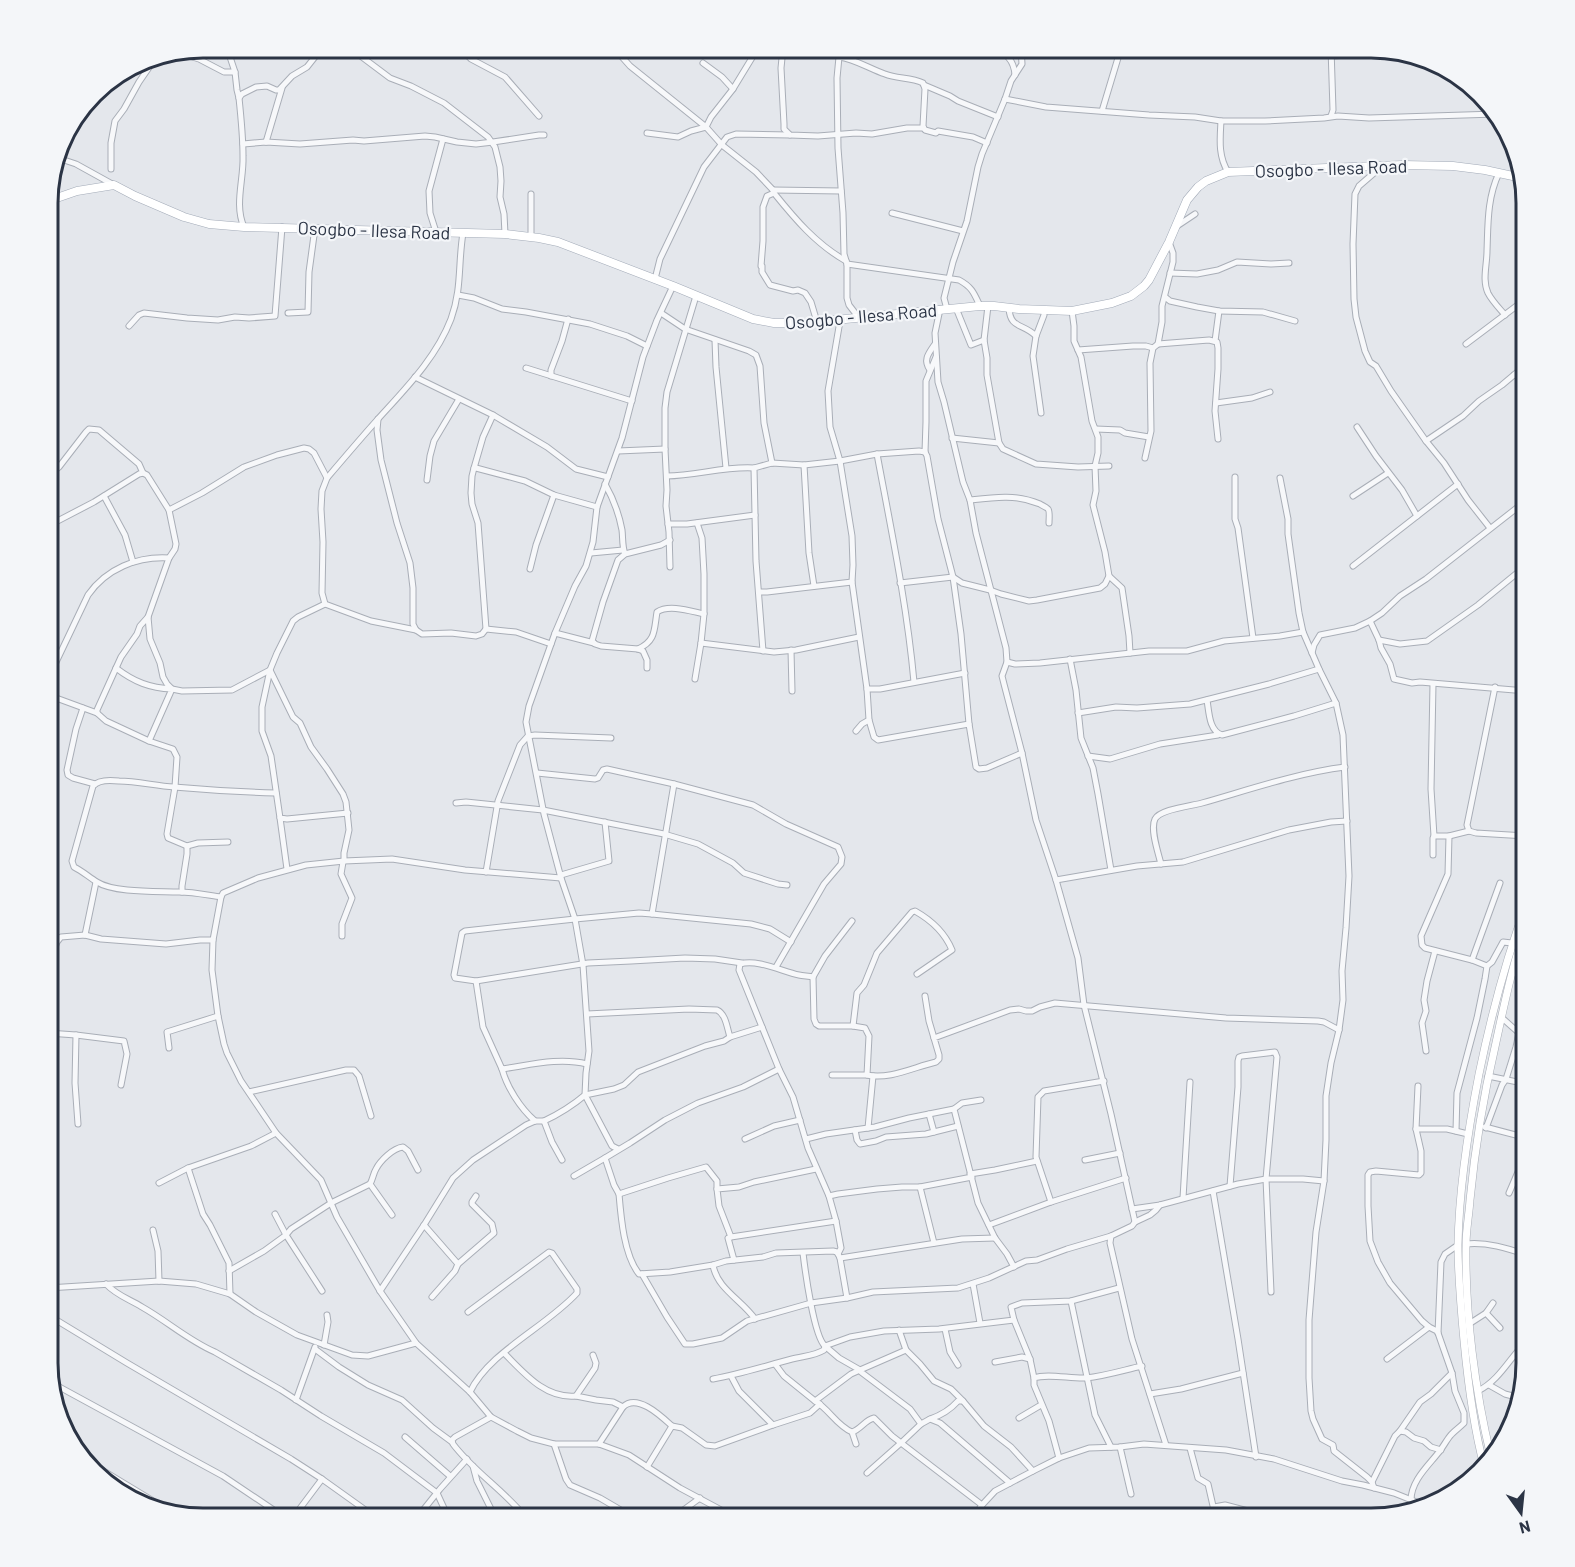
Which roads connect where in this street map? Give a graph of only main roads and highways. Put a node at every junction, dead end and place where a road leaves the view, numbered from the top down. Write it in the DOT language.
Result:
graph roads {
  1 [pos="1514,176"];
  2 [pos="59,197"];
  3 [pos="1516,942"];
  4 [pos="1515,945"];
  5 [pos="1462,1245"];
  6 [pos="1489,1448"];
  7 [pos="1482,1457"];
  1 -- 2 [label="main road, Osogbo - Ilesa Road"];
  3 -- 4 [label="main road"];
  4 -- 5 [label="main road"];
  4 -- 5 [label="main road"];
  5 -- 6 [label="main road"];
  5 -- 7 [label="main road"];
}
